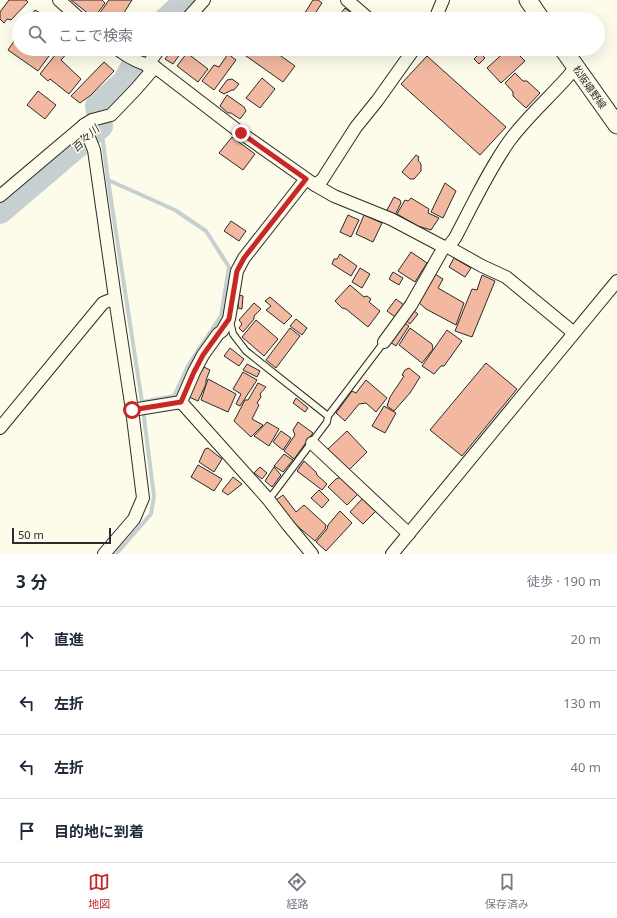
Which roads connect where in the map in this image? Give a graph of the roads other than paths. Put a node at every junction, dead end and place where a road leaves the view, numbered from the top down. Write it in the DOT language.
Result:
graph roads {
  1 [pos="59,0"];
  2 [pos="204,0"];
  3 [pos="347,0"];
  4 [pos="443,0"];
  5 [pos="528,0"];
  6 [pos="72,12"];
  7 [pos="193,12"];
  8 [pos="361,12"];
  9 [pos="438,12"];
  10 [pos="536,12"];
  11 [pos="126,56"];
  12 [pos="154,56"];
  13 [pos="405,56"];
  14 [pos="568,56"];
  15 [pos="149,66"];
  16 [pos="576,67"];
  17 [pos="87,125"];
  18 [pos="617,125"];
  19 [pos="310,182"];
  20 [pos="0,196"];
  21 [pos="446,247"];
  22 [pos="617,281"];
  23 [pos="115,298"];
  24 [pos="229,319"];
  25 [pos="574,333"];
  26 [pos="384,342"];
  27 [pos="181,402"];
  28 [pos="135,410"];
  29 [pos="328,416"];
  30 [pos="0,428"];
  31 [pos="312,443"];
  32 [pos="268,499"];
  33 [pos="409,534"];
  34 [pos="104,554"];
  35 [pos="312,554"];
  36 [pos="392,554"];
  1 -- 6 [label="street"];
  2 -- 7 [label="street"];
  3 -- 8 [label="street"];
  4 -- 9 [label="street"];
  5 -- 10 [label="main road"];
  11 -- 15 [label="street"];
  12 -- 15 [label="street"];
  13 -- 19 [label="street"];
  14 -- 16 [label="main road, 松阪嬉野線"];
  15 -- 17 [label="street"];
  15 -- 19 [label="street"];
  16 -- 18 [label="main road, 松阪嬉野線"];
  16 -- 21 [label="street"];
  17 -- 20 [label="street"];
  17 -- 23 [label="street"];
  19 -- 21 [label="street"];
  19 -- 24 [label="street"];
  21 -- 25 [label="street"];
  21 -- 26 [label="street"];
  22 -- 25 [label="street"];
  23 -- 28 [label="street"];
  23 -- 30 [label="street"];
  24 -- 27 [label="street"];
  24 -- 29 [label="lane"];
  25 -- 33 [label="street"];
  26 -- 29 [label="lane"];
  27 -- 28 [label="street"];
  27 -- 32 [label="street"];
  28 -- 34 [label="street"];
  29 -- 31 [label="lane"];
  31 -- 32 [label="lane"];
  31 -- 33 [label="street"];
  32 -- 35 [label="street"];
  33 -- 36 [label="street"];
}
